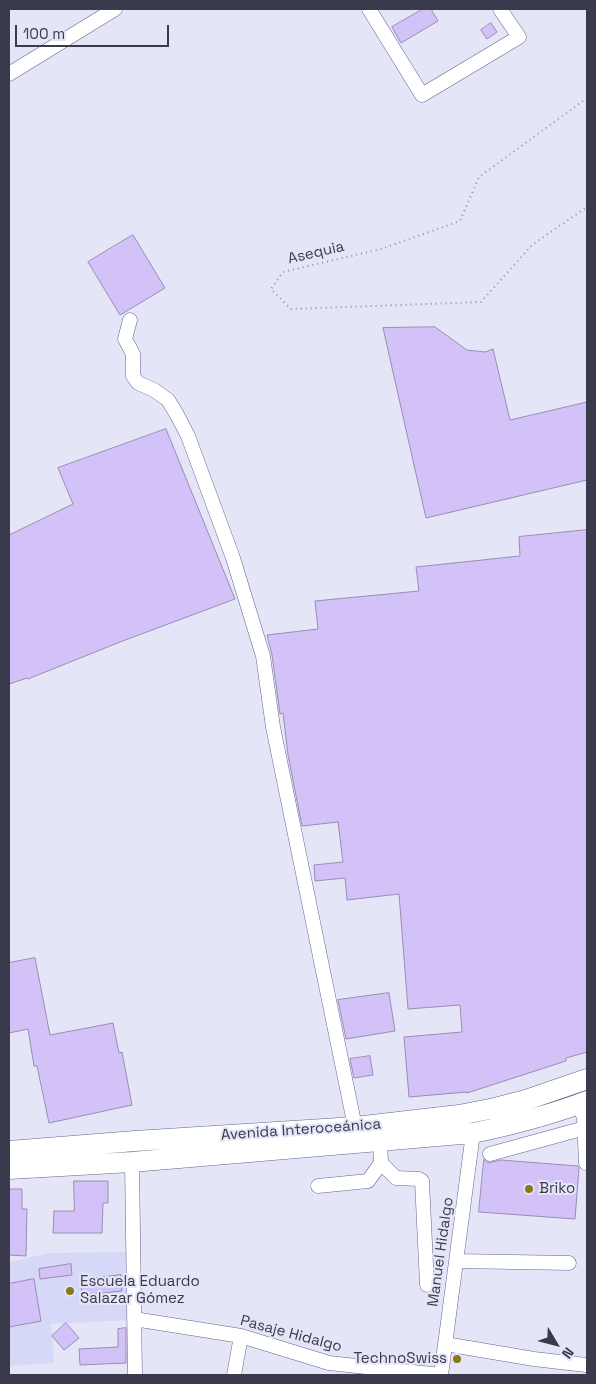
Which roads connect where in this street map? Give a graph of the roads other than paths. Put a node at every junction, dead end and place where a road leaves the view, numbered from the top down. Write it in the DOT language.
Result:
graph roads {
  1 [pos="115,9"];
  2 [pos="369,9"];
  3 [pos="503,10"];
  4 [pos="9,74"];
  5 [pos="130,320"];
  6 [pos="587,1079"];
  7 [pos="583,1103"];
  8 [pos="355,1127"];
  9 [pos="585,1128"];
  10 [pos="473,1133"];
  11 [pos="380,1141"];
  12 [pos="9,1151"];
  13 [pos="490,1154"];
  14 [pos="132,1162"];
  15 [pos="381,1163"];
  16 [pos="586,1163"];
  17 [pos="9,1169"];
  18 [pos="396,1178"];
  19 [pos="368,1180"];
  20 [pos="318,1186"];
  21 [pos="456,1261"];
  22 [pos="568,1263"];
  23 [pos="427,1285"];
  24 [pos="134,1319"];
  25 [pos="242,1336"];
  26 [pos="445,1344"];
  27 [pos="586,1365"];
  28 [pos="135,1375"];
  29 [pos="234,1375"];
  30 [pos="441,1375"];
  1 -- 4 [label="street"];
  2 -- 3 [label="street"];
  5 -- 8 [label="street"];
  6 -- 8 [label="highway, Avenida Interoceánica"];
  7 -- 9 [label="street"];
  7 -- 10 [label="highway, Avenida Interoceánica"];
  8 -- 12 [label="highway, Avenida Interoceánica"];
  9 -- 13 [label="street"];
  9 -- 16 [label="street"];
  10 -- 11 [label="highway, Avenida Interoceánica"];
  10 -- 21 [label="street, Manuel Hidalgo"];
  11 -- 14 [label="highway, Avenida Interoceánica"];
  11 -- 15 [label="street"];
  14 -- 17 [label="highway, Avenida Interoceánica"];
  14 -- 24 [label="street"];
  15 -- 18 [label="street"];
  15 -- 19 [label="street"];
  18 -- 19 [label="street"];
  18 -- 23 [label="street"];
  19 -- 20 [label="street"];
  21 -- 22 [label="street"];
  21 -- 26 [label="street, Manuel Hidalgo"];
  24 -- 25 [label="street, Pasaje Hidalgo"];
  24 -- 28 [label="street"];
  25 -- 29 [label="street"];
  25 -- 30 [label="street, Pasaje Hidalgo"];
  26 -- 27 [label="street"];
  26 -- 30 [label="street, Manuel Hidalgo"];
}
